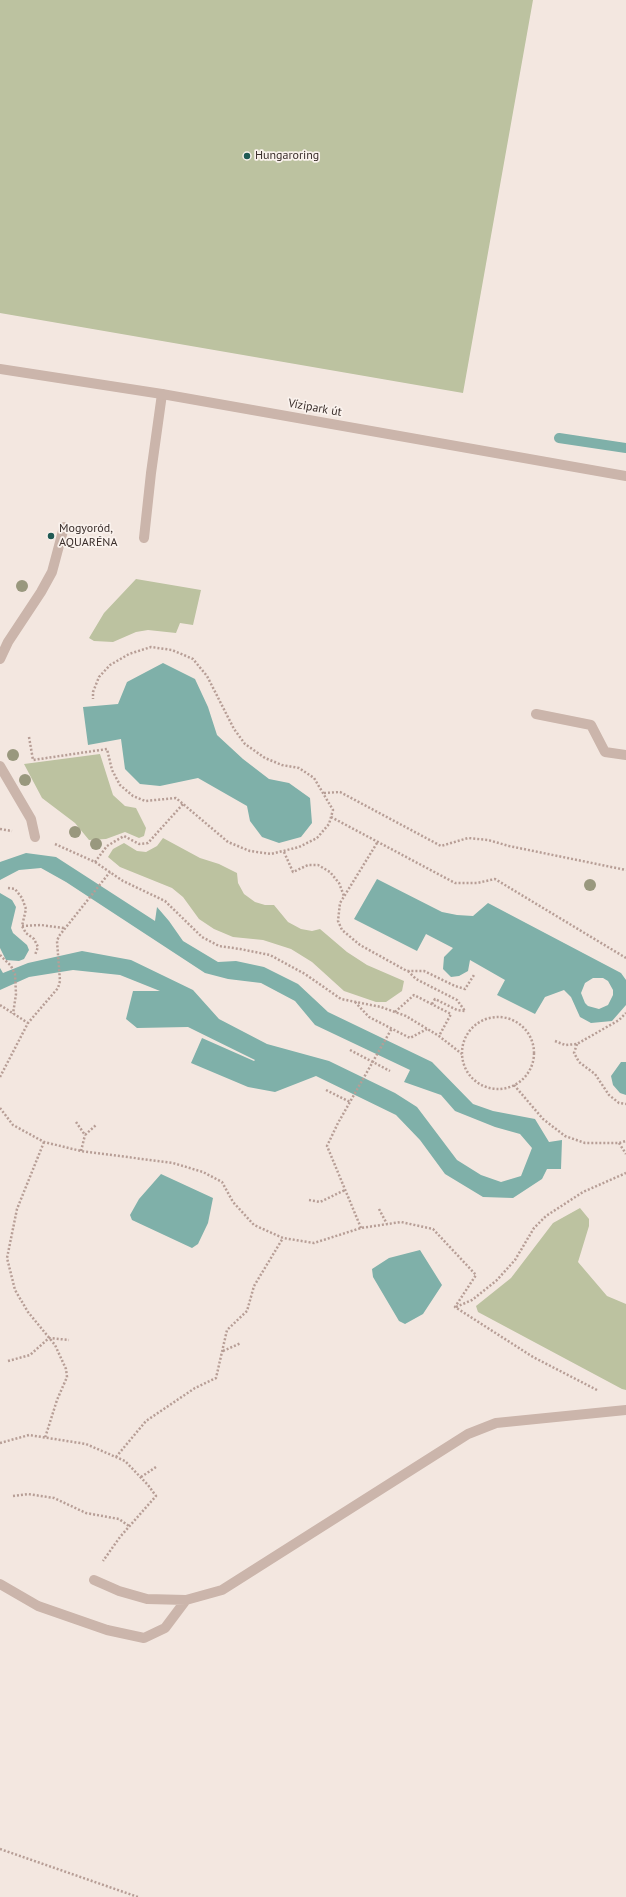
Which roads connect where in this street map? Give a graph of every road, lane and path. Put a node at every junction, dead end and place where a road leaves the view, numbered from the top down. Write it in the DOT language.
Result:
graph roads {
  1 [pos="0,369"];
  2 [pos="162,394"];
  3 [pos="626,476"];
  4 [pos="64,527"];
  5 [pos="144,538"];
  6 [pos="0,659"];
  7 [pos="93,699"];
  8 [pos="536,714"];
  9 [pos="29,737"];
  10 [pos="30,742"];
  11 [pos="34,742"];
  12 [pos="626,755"];
  13 [pos="0,766"];
  14 [pos="324,793"];
  15 [pos="183,804"];
  16 [pos="331,817"];
  17 [pos="0,829"];
  18 [pos="36,837"];
  19 [pos="377,843"];
  20 [pos="284,852"];
  21 [pos="95,862"];
  22 [pos="626,870"];
  23 [pos="110,872"];
  24 [pos="8,888"];
  25 [pos="344,897"];
  26 [pos="22,926"];
  27 [pos="65,928"];
  28 [pos="0,955"];
  29 [pos="36,955"];
  30 [pos="626,958"];
  31 [pos="407,971"];
  32 [pos="474,975"];
  33 [pos="355,1002"];
  34 [pos="432,1004"];
  35 [pos="0,1005"];
  36 [pos="395,1012"];
  37 [pos="626,1013"];
  38 [pos="13,1014"];
  39 [pos="28,1023"];
  40 [pos="392,1028"];
  41 [pos="427,1029"];
  42 [pos="439,1036"];
  43 [pos="555,1041"];
  44 [pos="577,1044"];
  45 [pos="350,1050"];
  46 [pos="462,1054"];
  47 [pos="372,1062"];
  48 [pos="390,1071"];
  49 [pos="0,1077"];
  50 [pos="514,1085"];
  51 [pos="326,1090"];
  52 [pos="350,1102"];
  53 [pos="626,1104"];
  54 [pos="0,1108"];
  55 [pos="76,1122"];
  56 [pos="96,1125"];
  57 [pos="85,1135"];
  58 [pos="626,1141"];
  59 [pos="44,1142"];
  60 [pos="619,1143"];
  61 [pos="82,1152"];
  62 [pos="626,1154"];
  63 [pos="626,1173"];
  64 [pos="345,1190"];
  65 [pos="309,1200"];
  66 [pos="379,1209"];
  67 [pos="387,1224"];
  68 [pos="361,1228"];
  69 [pos="283,1238"];
  70 [pos="455,1307"];
  71 [pos="49,1338"];
  72 [pos="69,1340"];
  73 [pos="241,1343"];
  74 [pos="222,1352"];
  75 [pos="8,1362"];
  76 [pos="600,1392"];
  77 [pos="626,1410"];
  78 [pos="45,1438"];
  79 [pos="0,1443"];
  80 [pos="116,1457"];
  81 [pos="156,1467"];
  82 [pos="141,1477"];
  83 [pos="13,1496"];
  84 [pos="129,1526"];
  85 [pos="94,1580"];
  86 [pos="0,1584"];
  87 [pos="186,1600"];
  88 [pos="0,1849"];
  89 [pos="138,1897"];
  1 -- 2 [label="street, Vízipark út"];
  2 -- 3 [label="street, Vízipark út"];
  2 -- 5 [label="street"];
  4 -- 6 [label="street"];
  7 -- 14 [label="path"];
  8 -- 12 [label="street"];
  9 -- 10 [label="path"];
  10 -- 11 [label="path"];
  10 -- 15 [label="path"];
  13 -- 18 [label="street"];
  14 -- 16 [label="path"];
  14 -- 22 [label="path"];
  15 -- 20 [label="path"];
  15 -- 21 [label="path"];
  16 -- 19 [label="path"];
  16 -- 20 [label="path"];
  17 -- 18 [label="path"];
  18 -- 21 [label="path"];
  19 -- 25 [label="path"];
  19 -- 30 [label="path"];
  20 -- 25 [label="path"];
  21 -- 23 [label="path"];
  23 -- 27 [label="path"];
  23 -- 33 [label="path"];
  24 -- 26 [label="path"];
  25 -- 31 [label="path"];
  26 -- 27 [label="path"];
  26 -- 29 [label="path"];
  27 -- 39 [label="path"];
  28 -- 38 [label="path"];
  31 -- 32 [label="path"];
  31 -- 34 [label="path"];
  33 -- 36 [label="path"];
  33 -- 40 [label="path"];
  34 -- 36 [label="path"];
  34 -- 42 [label="path"];
  35 -- 38 [label="path"];
  36 -- 41 [label="path"];
  37 -- 44 [label="path"];
  38 -- 39 [label="path"];
  39 -- 49 [label="path"];
  40 -- 41 [label="path"];
  40 -- 47 [label="path"];
  41 -- 42 [label="path"];
  42 -- 46 [label="path"];
  43 -- 44 [label="path"];
  44 -- 53 [label="path"];
  45 -- 47 [label="path"];
  46 -- 50 [label="path"];
  46 -- 50 [label="path"];
  47 -- 48 [label="path"];
  47 -- 52 [label="path"];
  50 -- 60 [label="path"];
  51 -- 52 [label="path"];
  52 -- 64 [label="path"];
  54 -- 59 [label="path"];
  55 -- 57 [label="path"];
  56 -- 57 [label="path"];
  57 -- 61 [label="path"];
  58 -- 60 [label="path"];
  59 -- 61 [label="path"];
  59 -- 71 [label="path"];
  60 -- 62 [label="path"];
  61 -- 69 [label="path"];
  63 -- 70 [label="path"];
  64 -- 65 [label="path"];
  64 -- 68 [label="path"];
  66 -- 67 [label="path"];
  67 -- 68 [label="path"];
  67 -- 70 [label="path"];
  68 -- 69 [label="path"];
  69 -- 74 [label="path"];
  70 -- 76 [label="path"];
  71 -- 72 [label="path"];
  71 -- 75 [label="path"];
  71 -- 78 [label="path"];
  73 -- 74 [label="path"];
  74 -- 80 [label="path"];
  77 -- 87 [label="street"];
  78 -- 79 [label="path"];
  78 -- 80 [label="path"];
  80 -- 82 [label="path"];
  81 -- 82 [label="path"];
  82 -- 84 [label="path"];
  83 -- 84 [label="path"];
  84 -- 85 [label="path"];
  85 -- 87 [label="street"];
  86 -- 87 [label="street"];
  88 -- 89 [label="path"];
}
